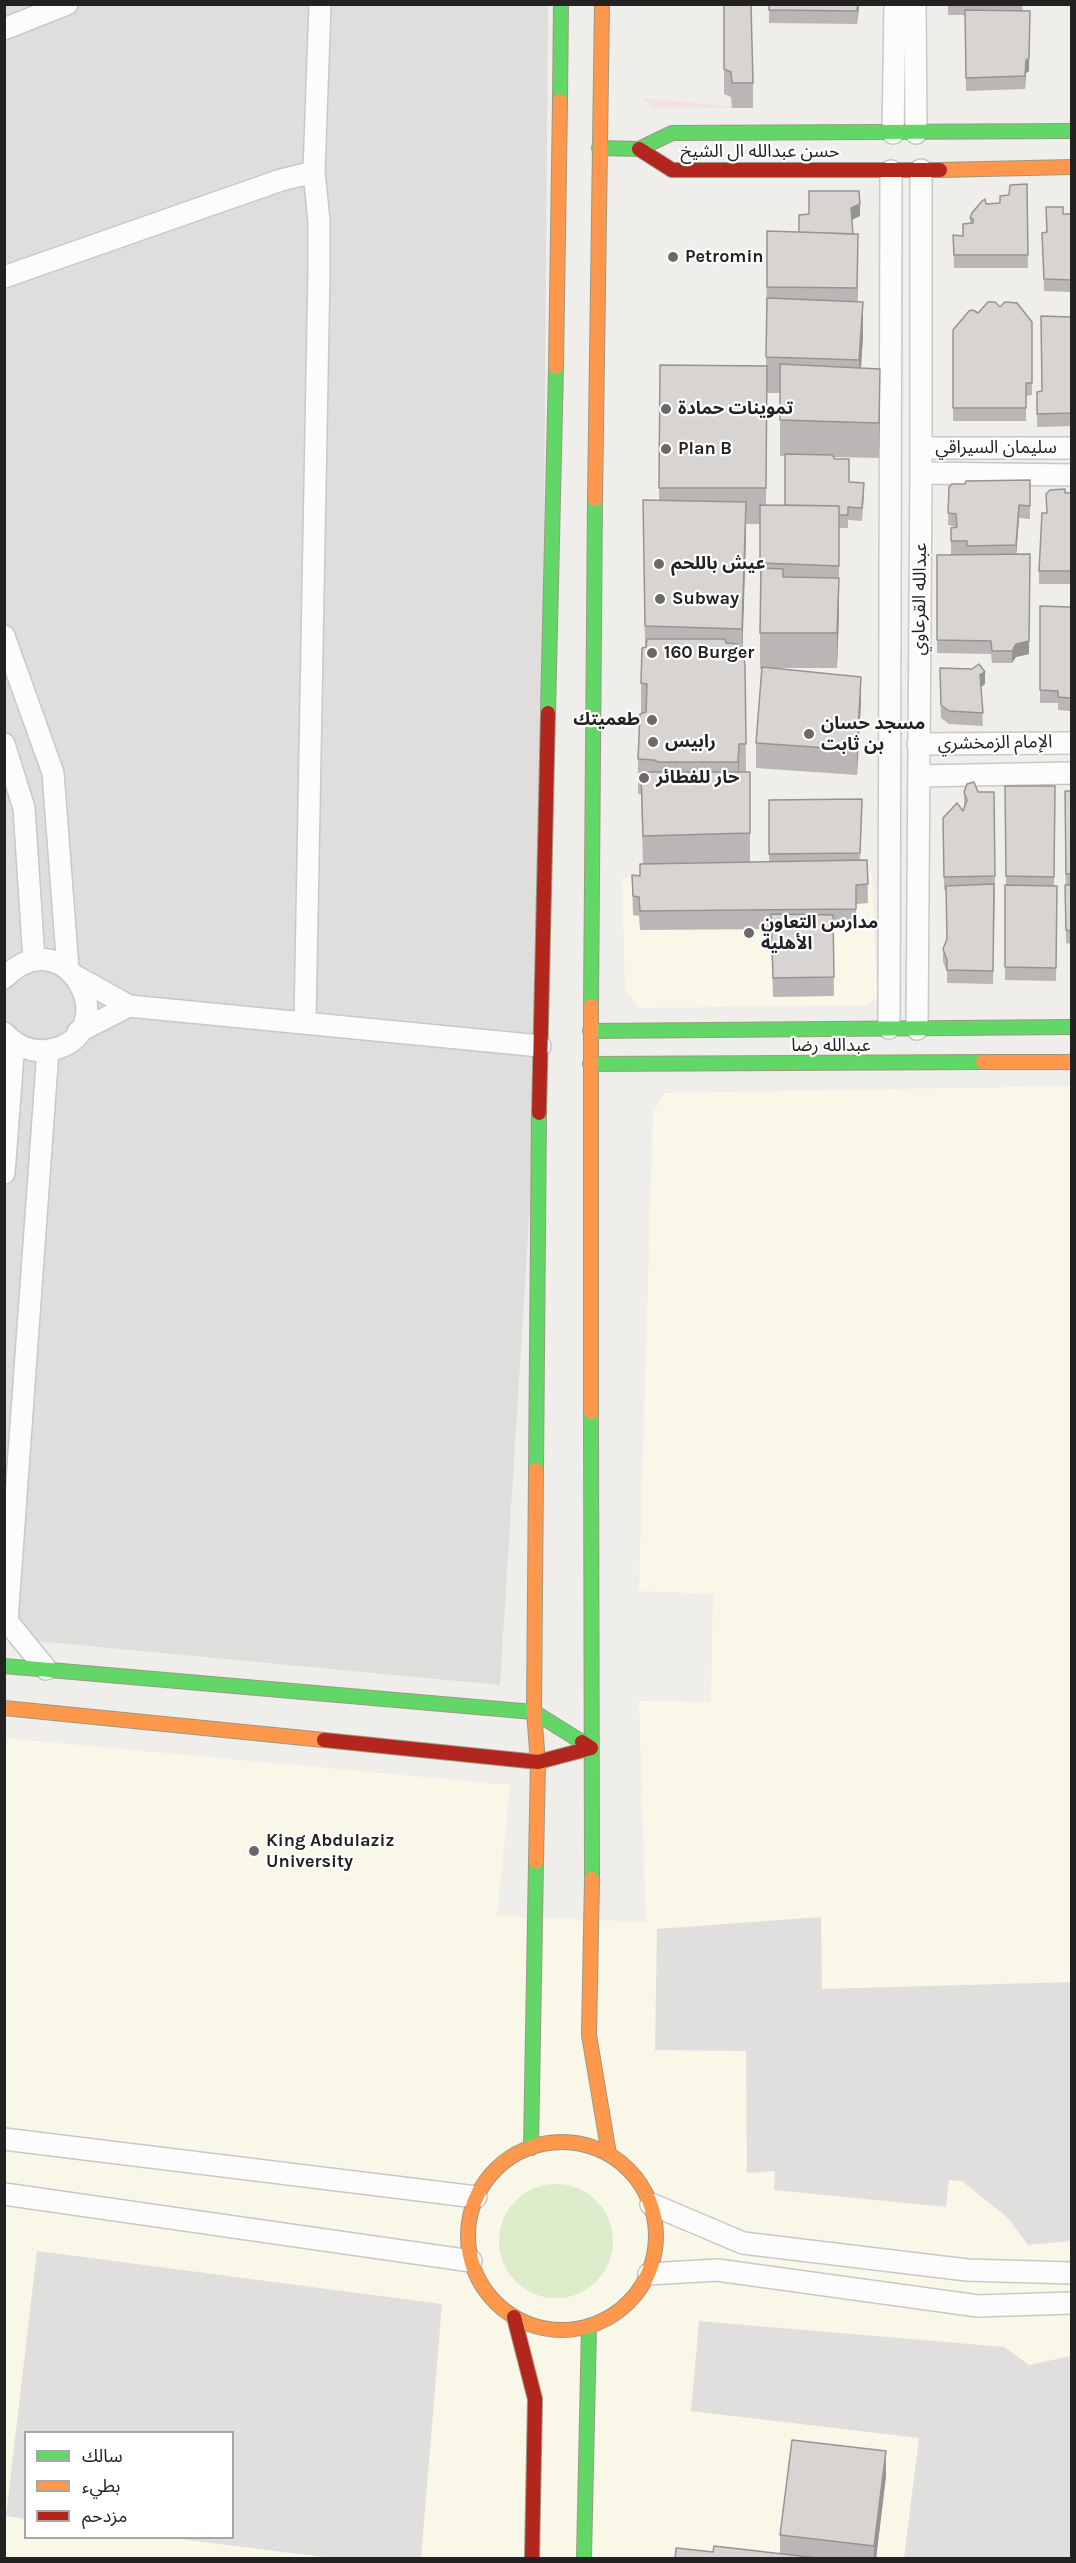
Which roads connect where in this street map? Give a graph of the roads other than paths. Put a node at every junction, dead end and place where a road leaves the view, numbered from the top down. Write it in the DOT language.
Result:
graph roads {
  1 [pos="67,4"];
  2 [pos="320,4"];
  3 [pos="561,4"];
  4 [pos="602,4"];
  5 [pos="895,4"];
  6 [pos="915,4"];
  7 [pos="4,29"];
  8 [pos="1071,131"];
  9 [pos="893,133"];
  10 [pos="916,133"];
  11 [pos="599,148"];
  12 [pos="639,148"];
  13 [pos="1071,167"];
  14 [pos="921,170"];
  15 [pos="891,171"];
  16 [pos="314,172"];
  17 [pos="4,277"];
  18 [pos="921,448"];
  19 [pos="1071,448"];
  20 [pos="921,473"];
  21 [pos="1071,475"];
  22 [pos="4,636"];
  23 [pos="1071,743"];
  24 [pos="4,744"];
  25 [pos="918,744"];
  26 [pos="1071,773"];
  27 [pos="918,776"];
  28 [pos="34,960"];
  29 [pos="72,973"];
  30 [pos="4,978"];
  31 [pos="129,1006"];
  32 [pos="305,1023"];
  33 [pos="1071,1027"];
  34 [pos="889,1028"];
  35 [pos="917,1029"];
  36 [pos="590,1031"];
  37 [pos="78,1032"];
  38 [pos="9,1038"];
  39 [pos="540,1046"];
  40 [pos="953,1046"];
  41 [pos="48,1050"];
  42 [pos="1071,1062"];
  43 [pos="590,1064"];
  44 [pos="4,1173"];
  45 [pos="6,1623"];
  46 [pos="4,1665"];
  47 [pos="46,1669"];
  48 [pos="4,1708"];
  49 [pos="534,1712"];
  50 [pos="591,1748"];
  51 [pos="538,1762"];
  52 [pos="4,2139"];
  53 [pos="531,2148"];
  54 [pos="609,2154"];
  55 [pos="4,2194"];
  56 [pos="476,2198"];
  57 [pos="651,2204"];
  58 [pos="471,2260"];
  59 [pos="1071,2273"];
  60 [pos="649,2274"];
  61 [pos="1071,2303"];
  62 [pos="514,2317"];
  63 [pos="589,2326"];
  64 [pos="532,2559"];
  65 [pos="584,2559"];
  1 -- 7 [label="street"];
  2 -- 16 [label="street"];
  3 -- 39 [label="main road"];
  4 -- 11 [label="main road"];
  5 -- 9 [label="street"];
  6 -- 10 [label="street"];
  8 -- 10 [label="main road, حسن عبدالله ال الشيخ"];
  9 -- 10 [label="main road, حسن عبدالله ال الشيخ"];
  9 -- 12 [label="main road, حسن عبدالله ال الشيخ"];
  11 -- 12 [label="main road"];
  11 -- 36 [label="main road"];
  12 -- 15 [label="main road, حسن عبدالله ال الشيخ"];
  13 -- 14 [label="main road, حسن عبدالله ال الشيخ"];
  14 -- 15 [label="main road, حسن عبدالله ال الشيخ"];
  14 -- 18 [label="street, عبدالله القرعاوي"];
  15 -- 34 [label="street, عبدالله القرعاوي"];
  16 -- 17 [label="street"];
  16 -- 32 [label="street"];
  18 -- 19 [label="street, سليمان السيراقي"];
  18 -- 20 [label="street, عبدالله القرعاوي"];
  20 -- 21 [label="street, سليمان السيراقي"];
  20 -- 25 [label="street, عبدالله القرعاوي"];
  22 -- 29 [label="street"];
  23 -- 25 [label="street, الإمام الزمخشري"];
  24 -- 28 [label="street"];
  25 -- 27 [label="street, عبدالله القرعاوي"];
  26 -- 27 [label="street, الإمام الزمخشري"];
  27 -- 35 [label="street, عبدالله القرعاوي"];
  28 -- 29 [label="street"];
  28 -- 30 [label="street"];
  29 -- 31 [label="street"];
  29 -- 37 [label="street"];
  31 -- 32 [label="street"];
  31 -- 37 [label="street"];
  32 -- 39 [label="street"];
  33 -- 40 [label="main road, عبدالله رضا"];
  34 -- 35 [label="main road, عبدالله رضا"];
  34 -- 36 [label="main road, عبدالله رضا"];
  35 -- 40 [label="main road, عبدالله رضا"];
  36 -- 43 [label="main road"];
  37 -- 41 [label="street"];
  38 -- 41 [label="street"];
  38 -- 44 [label="street"];
  39 -- 49 [label="main road"];
  40 -- 42 [label="main road, عبدالله رضا"];
  40 -- 43 [label="main road, عبدالله رضا"];
  41 -- 45 [label="street"];
  43 -- 50 [label="main road"];
  45 -- 47 [label="street"];
  46 -- 47 [label="main road"];
  47 -- 49 [label="main road"];
  48 -- 51 [label="main road"];
  49 -- 50 [label="main road"];
  49 -- 51 [label="main road"];
  50 -- 51 [label="main road"];
  50 -- 54 [label="main road"];
  51 -- 53 [label="main road"];
  52 -- 56 [label="street"];
  53 -- 54 [label="main road"];
  53 -- 56 [label="main road"];
  54 -- 57 [label="main road"];
  55 -- 58 [label="street"];
  56 -- 58 [label="main road"];
  57 -- 59 [label="street"];
  57 -- 60 [label="main road"];
  58 -- 62 [label="main road"];
  60 -- 61 [label="street"];
  60 -- 63 [label="main road"];
  62 -- 63 [label="main road"];
  62 -- 64 [label="main road"];
  63 -- 65 [label="main road"];
}
